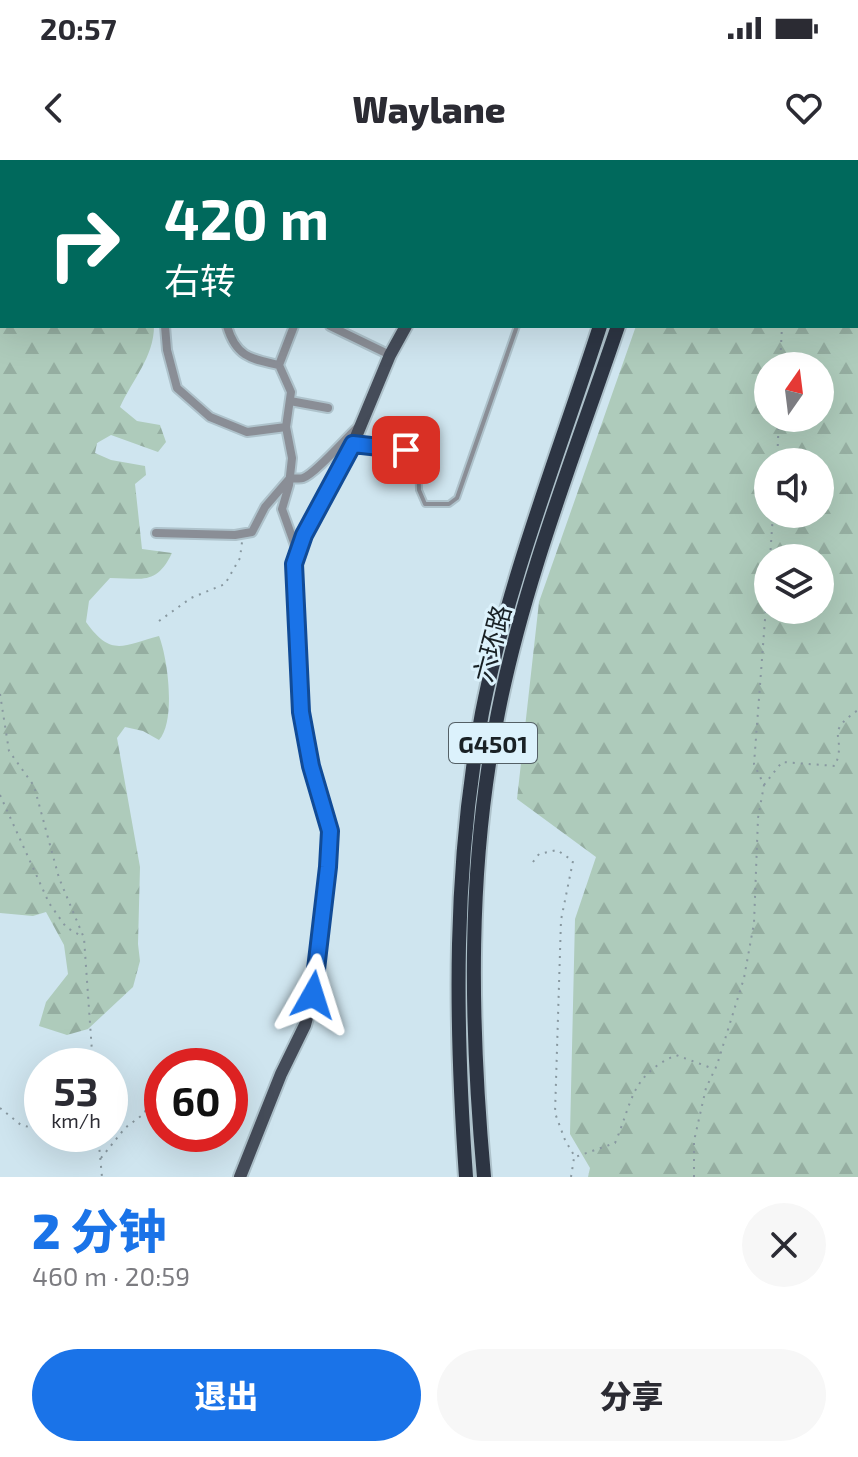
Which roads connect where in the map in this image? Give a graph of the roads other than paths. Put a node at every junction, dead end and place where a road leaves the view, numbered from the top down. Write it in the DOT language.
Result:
graph roads {
  1 [pos="165,328"];
  2 [pos="228,328"];
  3 [pos="293,328"];
  4 [pos="334,328"];
  5 [pos="405,328"];
  6 [pos="516,328"];
  7 [pos="599,328"];
  8 [pos="617,328"];
  9 [pos="390,355"];
  10 [pos="279,365"];
  11 [pos="290,401"];
  12 [pos="328,408"];
  13 [pos="286,427"];
  14 [pos="358,427"];
  15 [pos="353,444"];
  16 [pos="290,478"];
  17 [pos="156,533"];
  18 [pos="297,551"];
  19 [pos="240,1177"];
  20 [pos="466,1177"];
  21 [pos="484,1177"];
  1 -- 13 [label="street"];
  2 -- 10 [label="street"];
  3 -- 10 [label="street"];
  4 -- 9 [label="street"];
  5 -- 9 [label="main road"];
  6 -- 15 [label="lane"];
  7 -- 20 [label="highway, 六环路 / G4501"];
  8 -- 21 [label="highway, 六环路 / G4501"];
  9 -- 14 [label="main road"];
  10 -- 11 [label="street"];
  11 -- 12 [label="street"];
  11 -- 13 [label="street"];
  13 -- 16 [label="street"];
  14 -- 15 [label="main road"];
  14 -- 16 [label="street"];
  15 -- 18 [label="main road"];
  16 -- 17 [label="street"];
  16 -- 18 [label="street"];
  18 -- 19 [label="main road"];
}
